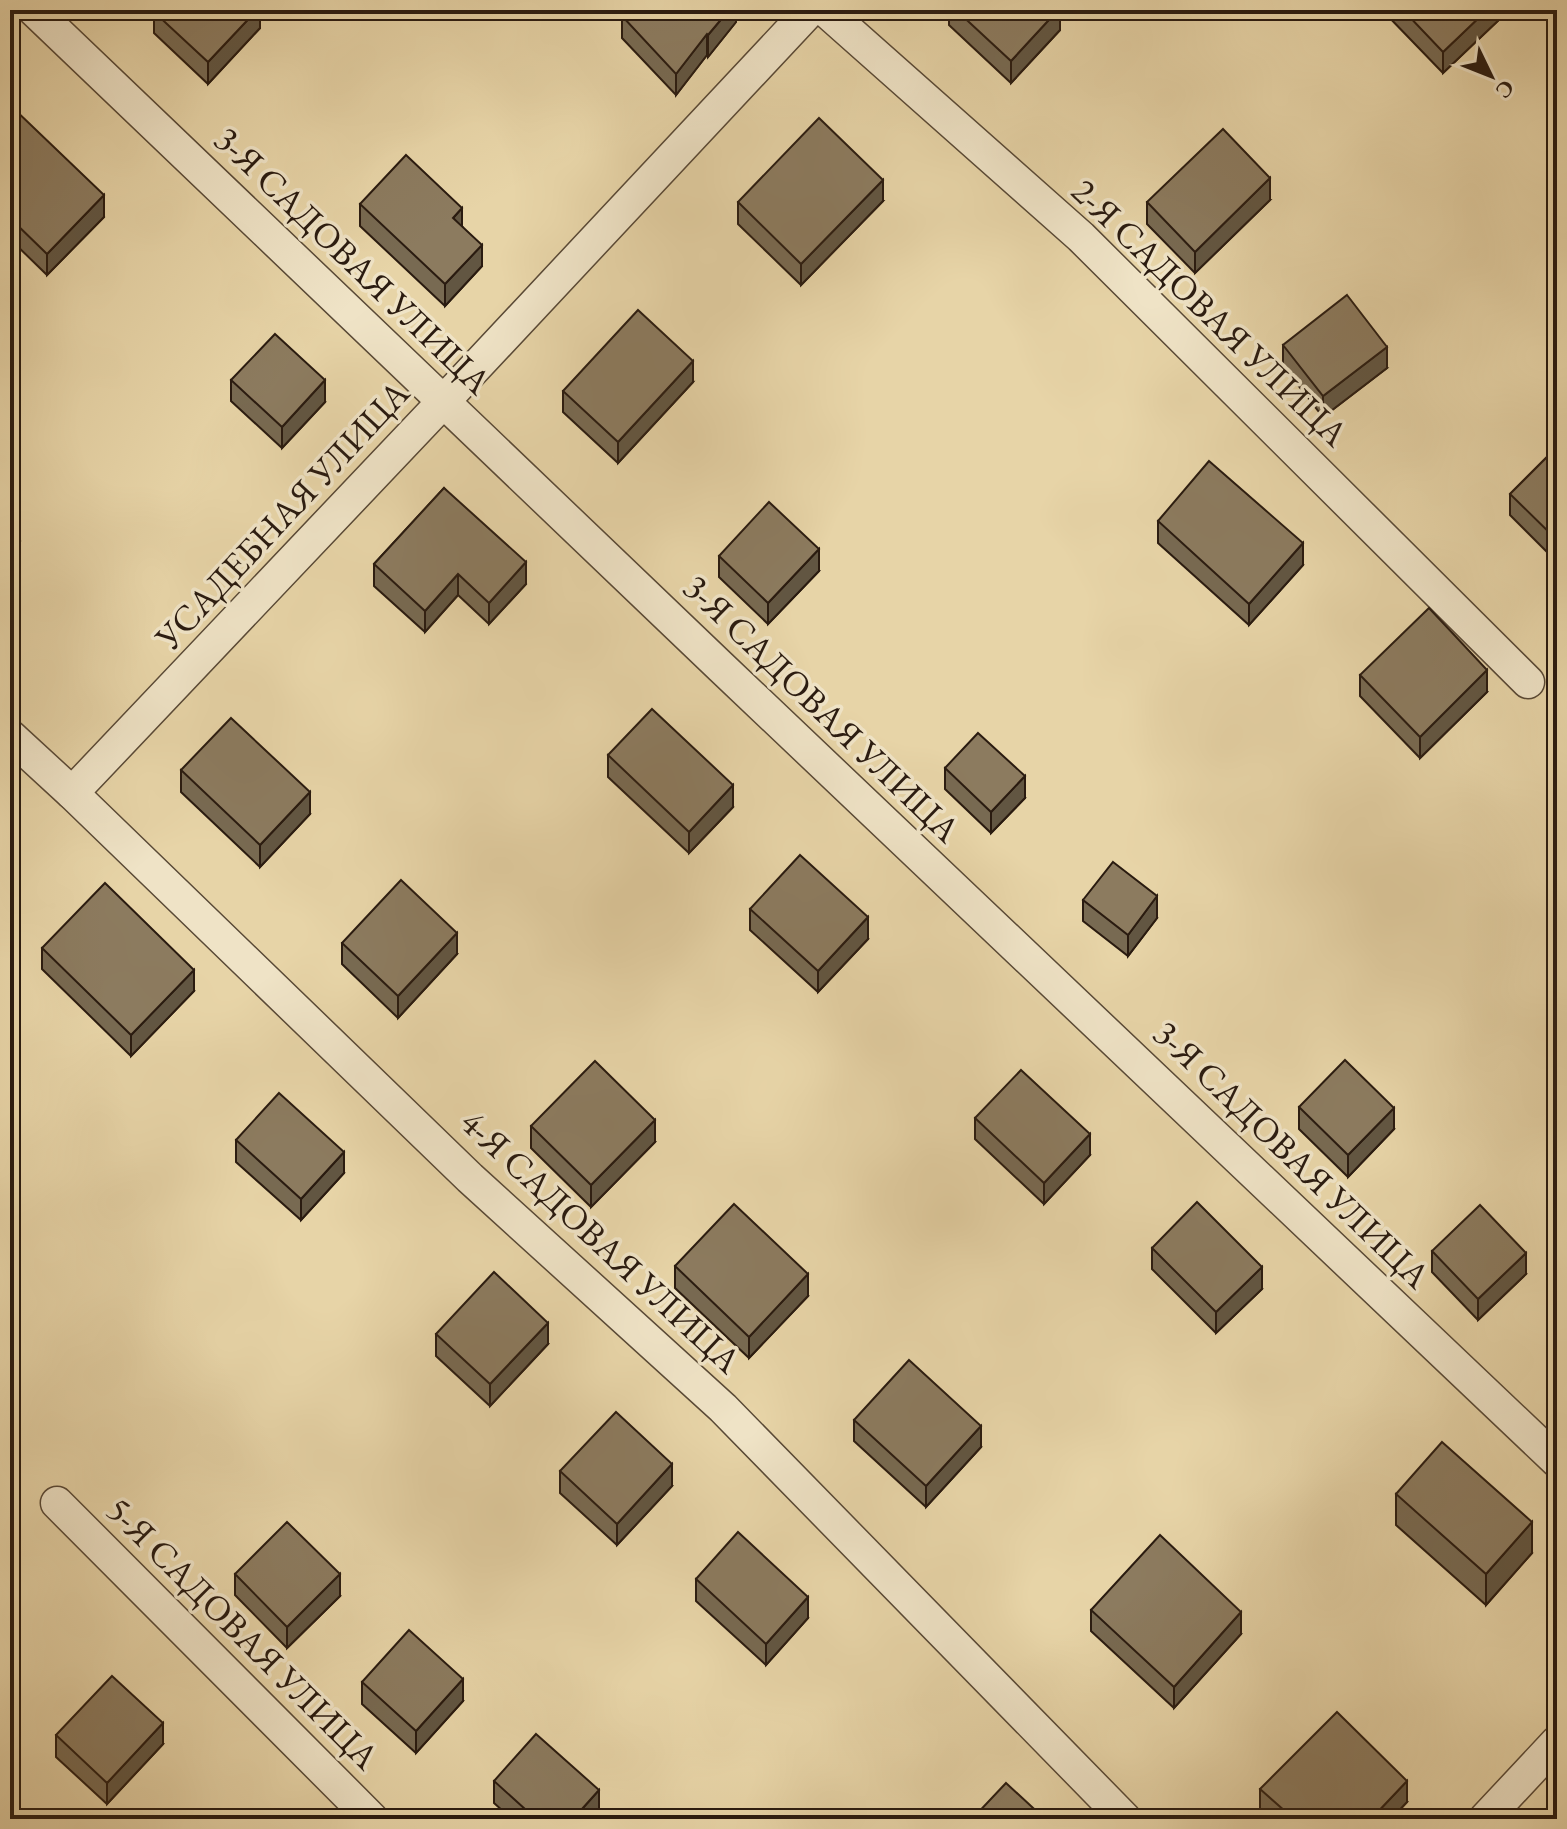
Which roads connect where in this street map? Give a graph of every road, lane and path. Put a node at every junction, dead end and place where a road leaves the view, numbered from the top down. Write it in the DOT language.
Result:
graph roads {
  1 [pos="34,10"];
  2 [pos="810,10"];
  3 [pos="825,10"];
  4 [pos="443,402"];
  5 [pos="1528,682"];
  6 [pos="10,736"];
  7 [pos="72,793"];
  8 [pos="1557,1461"];
  9 [pos="57,1503"];
  10 [pos="1557,1742"];
  11 [pos="372,1819"];
  12 [pos="1125,1819"];
  13 [pos="1485,1819"];
  1 -- 4 [label="street, 3-Я САДОВАЯ УЛИЦА"];
  2 -- 4 [label="street, УСАДЕБНАЯ УЛИЦА"];
  3 -- 5 [label="street, 2-Я САДОВАЯ УЛИЦА"];
  4 -- 7 [label="street, УСАДЕБНАЯ УЛИЦА"];
  4 -- 8 [label="street, 3-Я САДОВАЯ УЛИЦА"];
  6 -- 7 [label="street, 4-Я САДОВАЯ УЛИЦА"];
  7 -- 12 [label="street, 4-Я САДОВАЯ УЛИЦА"];
  9 -- 11 [label="street, 5-Я САДОВАЯ УЛИЦА"];
  10 -- 13 [label="street"];
}
